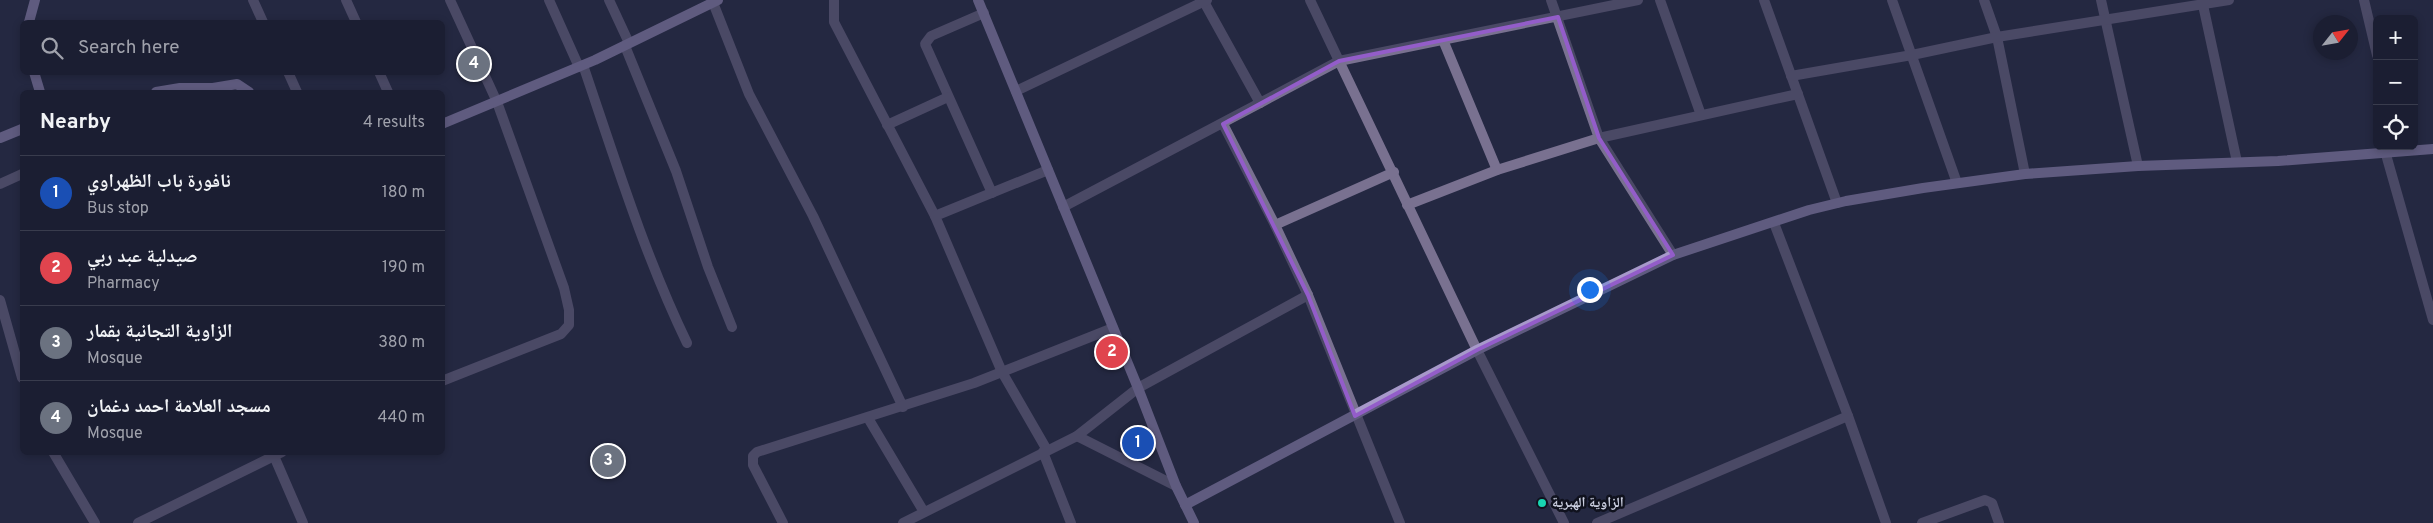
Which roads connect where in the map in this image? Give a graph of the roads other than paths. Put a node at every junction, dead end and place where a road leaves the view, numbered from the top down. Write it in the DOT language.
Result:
graph roads {
  1 [pos="35,0"];
  2 [pos="253,0"];
  3 [pos="346,0"];
  4 [pos="450,0"];
  5 [pos="549,0"];
  6 [pos="609,0"];
  7 [pos="834,0"];
  8 [pos="978,0"];
  9 [pos="1310,0"];
  10 [pos="1551,0"];
  11 [pos="1638,0"];
  12 [pos="1660,0"];
  13 [pos="1764,0"];
  14 [pos="1892,0"];
  15 [pos="1984,0"];
  16 [pos="2101,0"];
  17 [pos="2229,0"];
  18 [pos="2364,0"];
  19 [pos="715,1"];
  20 [pos="1204,1"];
  21 [pos="2203,5"];
  22 [pos="984,12"];
  23 [pos="1558,17"];
  24 [pos="29,20"];
  25 [pos="263,20"];
  26 [pos="355,20"];
  27 [pos="2106,20"];
  28 [pos="1997,37"];
  29 [pos="2373,37"];
  30 [pos="1443,40"];
  31 [pos="627,45"];
  32 [pos="1912,55"];
  33 [pos="1339,60"];
  34 [pos="581,66"];
  35 [pos="35,75"];
  36 [pos="289,75"];
  37 [pos="380,75"];
  38 [pos="1792,76"];
  39 [pos="39,90"];
  40 [pos="168,90"];
  41 [pos="246,90"];
  42 [pos="296,90"];
  43 [pos="387,90"];
  44 [pos="1016,91"];
  45 [pos="1798,94"];
  46 [pos="948,97"];
  47 [pos="497,102"];
  48 [pos="1260,103"];
  49 [pos="1701,115"];
  50 [pos="445,123"];
  51 [pos="1223,124"];
  52 [pos="888,125"];
  53 [pos="20,130"];
  54 [pos="0,138"];
  55 [pos="1599,138"];
  56 [pos="2418,149"];
  57 [pos="2433,149"];
  58 [pos="2389,150"];
  59 [pos="2385,151"];
  60 [pos="2237,162"];
  61 [pos="2138,166"];
  62 [pos="1048,170"];
  63 [pos="1497,170"];
  64 [pos="1394,172"];
  65 [pos="2025,174"];
  66 [pos="20,175"];
  67 [pos="1957,183"];
  68 [pos="0,184"];
  69 [pos="992,192"];
  70 [pos="1837,203"];
  71 [pos="1408,205"];
  72 [pos="1063,207"];
  73 [pos="935,216"];
  74 [pos="1774,223"];
  75 [pos="1275,225"];
  76 [pos="1673,255"];
  77 [pos="1308,295"];
  78 [pos="0,300"];
  79 [pos="2433,320"];
  80 [pos="732,327"];
  81 [pos="1113,328"];
  82 [pos="687,343"];
  83 [pos="1477,350"];
  84 [pos="20,371"];
  85 [pos="1002,372"];
  86 [pos="445,380"];
  87 [pos="1138,388"];
  88 [pos="903,407"];
  89 [pos="1355,416"];
  90 [pos="1848,416"];
  91 [pos="868,418"];
  92 [pos="1077,436"];
  93 [pos="1045,451"];
  94 [pos="55,455"];
  95 [pos="276,455"];
  96 [pos="278,455"];
  97 [pos="1176,486"];
  98 [pos="1185,505"];
  99 [pos="924,512"];
  100 [pos="95,523"];
  101 [pos="138,523"];
  102 [pos="303,523"];
  103 [pos="783,523"];
  104 [pos="903,523"];
  105 [pos="1071,523"];
  106 [pos="1194,523"];
  107 [pos="1400,523"];
  108 [pos="1564,523"];
  109 [pos="1597,523"];
  110 [pos="1886,523"];
  111 [pos="1922,523"];
  112 [pos="1999,523"];
  1 -- 24 [label="street"];
  2 -- 25 [label="street"];
  3 -- 26 [label="street"];
  4 -- 47 [label="street"];
  5 -- 34 [label="street"];
  6 -- 31 [label="street"];
  7 -- 52 [label="street"];
  8 -- 22 [label="street"];
  9 -- 33 [label="street"];
  10 -- 23 [label="street"];
  11 -- 23 [label="street"];
  12 -- 49 [label="street"];
  13 -- 38 [label="street"];
  14 -- 32 [label="street"];
  15 -- 28 [label="street"];
  16 -- 27 [label="street"];
  17 -- 21 [label="street"];
  18 -- 29 [label="street"];
  19 -- 31 [label="street"];
  19 -- 88 [label="street"];
  20 -- 44 [label="street"];
  20 -- 48 [label="street"];
  21 -- 27 [label="street"];
  21 -- 60 [label="street"];
  22 -- 44 [label="street"];
  22 -- 46 [label="street"];
  23 -- 30 [label="street"];
  23 -- 55 [label="street"];
  27 -- 28 [label="street"];
  27 -- 61 [label="street"];
  28 -- 32 [label="street"];
  28 -- 65 [label="street"];
  30 -- 33 [label="street"];
  30 -- 63 [label="street"];
  31 -- 34 [label="street"];
  31 -- 80 [label="street"];
  32 -- 38 [label="street"];
  32 -- 67 [label="street"];
  33 -- 48 [label="street"];
  33 -- 64 [label="street"];
  34 -- 47 [label="street"];
  34 -- 82 [label="street"];
  35 -- 39 [label="street"];
  36 -- 42 [label="street"];
  37 -- 43 [label="street"];
  38 -- 45 [label="street"];
  40 -- 41 [label="street"];
  44 -- 62 [label="street"];
  45 -- 49 [label="street"];
  45 -- 70 [label="street"];
  46 -- 52 [label="street"];
  46 -- 69 [label="street"];
  47 -- 50 [label="street"];
  47 -- 86 [label="street"];
  48 -- 51 [label="street"];
  49 -- 55 [label="street"];
  51 -- 72 [label="street"];
  51 -- 75 [label="street"];
  52 -- 73 [label="street"];
  53 -- 54 [label="street"];
  55 -- 63 [label="street"];
  55 -- 76 [label="street"];
  56 -- 57 [label="street"];
  58 -- 59 [label="street"];
  59 -- 60 [label="street"];
  59 -- 79 [label="street"];
  60 -- 61 [label="street"];
  61 -- 65 [label="street"];
  62 -- 69 [label="street"];
  62 -- 72 [label="street"];
  63 -- 71 [label="street"];
  64 -- 71 [label="street"];
  64 -- 75 [label="street"];
  65 -- 67 [label="street"];
  66 -- 68 [label="street"];
  67 -- 70 [label="street"];
  69 -- 73 [label="street"];
  70 -- 74 [label="street"];
  71 -- 83 [label="street"];
  72 -- 81 [label="street"];
  73 -- 85 [label="street"];
  74 -- 76 [label="street"];
  74 -- 90 [label="street"];
  75 -- 77 [label="street"];
  76 -- 83 [label="street"];
  77 -- 87 [label="street"];
  77 -- 89 [label="street"];
  78 -- 84 [label="street"];
  81 -- 85 [label="street"];
  81 -- 87 [label="street"];
  83 -- 89 [label="street"];
  83 -- 108 [label="street"];
  85 -- 88 [label="street"];
  85 -- 93 [label="street"];
  87 -- 92 [label="street"];
  87 -- 97 [label="street"];
  88 -- 91 [label="street"];
  89 -- 98 [label="street"];
  89 -- 107 [label="street"];
  90 -- 109 [label="street"];
  90 -- 110 [label="street"];
  91 -- 99 [label="street"];
  91 -- 103 [label="street"];
  92 -- 93 [label="street"];
  92 -- 97 [label="street"];
  93 -- 99 [label="street"];
  93 -- 105 [label="street"];
  94 -- 100 [label="street"];
  95 -- 101 [label="street"];
  96 -- 102 [label="street"];
  97 -- 98 [label="street"];
  98 -- 106 [label="street"];
  99 -- 104 [label="street"];
  111 -- 112 [label="street"];
}
